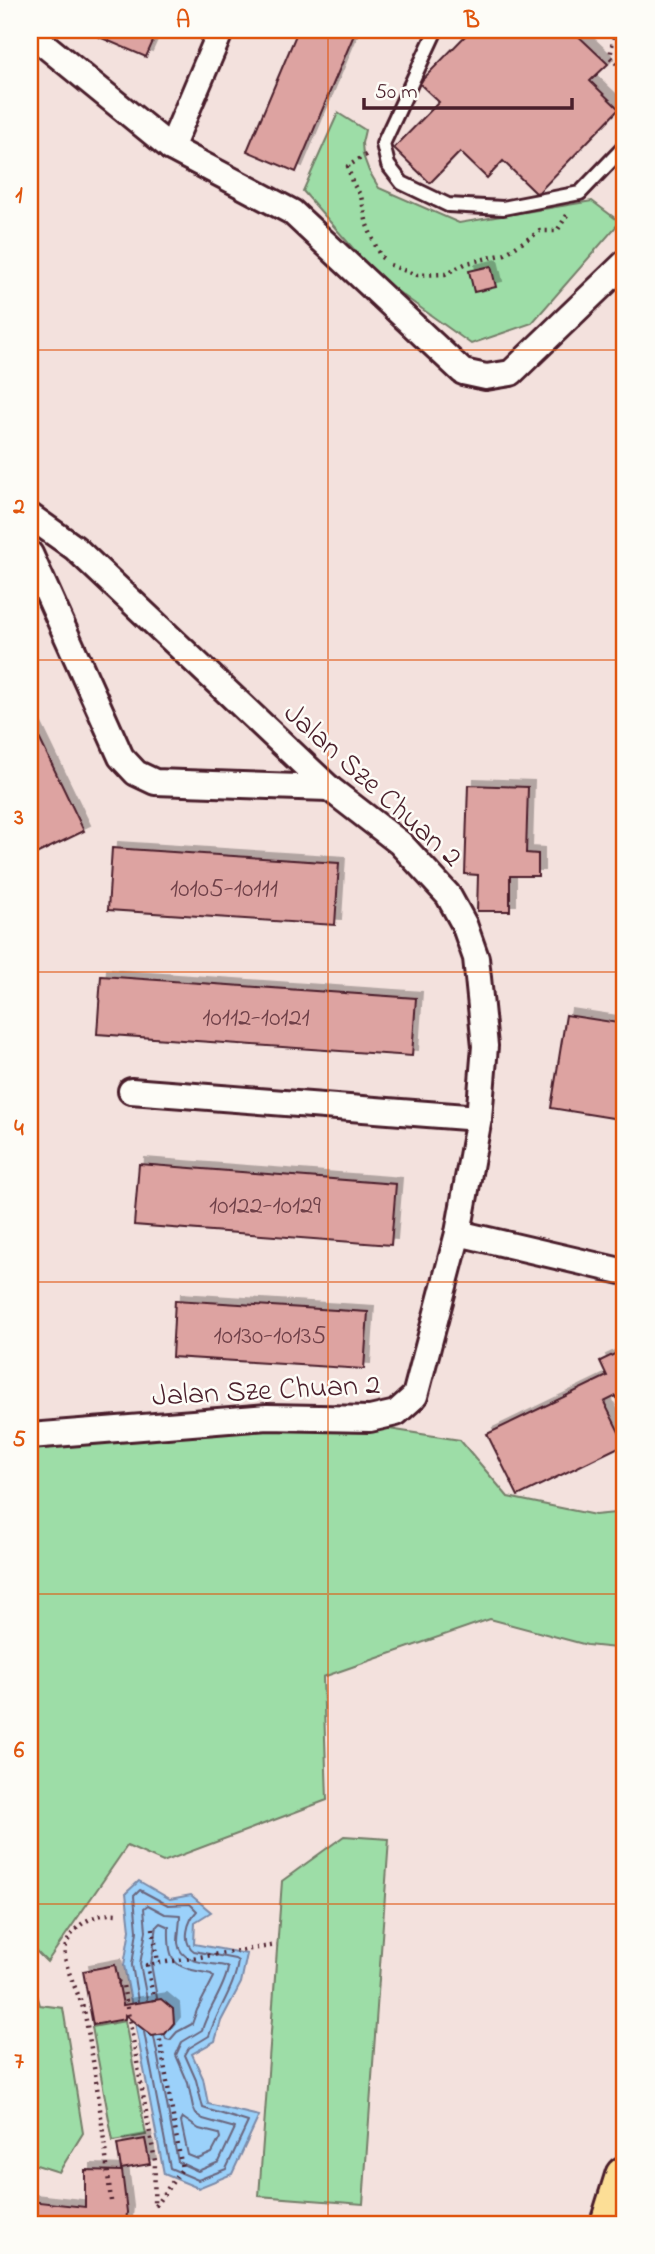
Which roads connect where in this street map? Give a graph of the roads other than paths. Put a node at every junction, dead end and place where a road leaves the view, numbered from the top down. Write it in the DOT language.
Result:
graph roads {
  1 [pos="221,30"];
  2 [pos="436,30"];
  3 [pos="30,33"];
  4 [pos="625,146"];
  5 [pos="171,148"];
  6 [pos="625,263"];
  7 [pos="30,516"];
  8 [pos="30,554"];
  9 [pos="329,788"];
  10 [pos="131,1091"];
  11 [pos="479,1118"];
  12 [pos="458,1233"];
  13 [pos="625,1272"];
  14 [pos="30,1436"];
  15 [pos="625,2176"];
  16 [pos="610,2224"];
  1 -- 5 [label="street"];
  2 -- 4 [label="lane"];
  3 -- 5 [label="street"];
  5 -- 6 [label="street"];
  7 -- 9 [label="street, Jalan Sze Chuan 2"];
  8 -- 9 [label="street"];
  9 -- 11 [label="street, Jalan Sze Chuan 2"];
  10 -- 11 [label="street"];
  11 -- 12 [label="street, Jalan Sze Chuan 2"];
  12 -- 13 [label="street"];
  12 -- 14 [label="street, Jalan Sze Chuan 2"];
  15 -- 16 [label="main road"];
}
